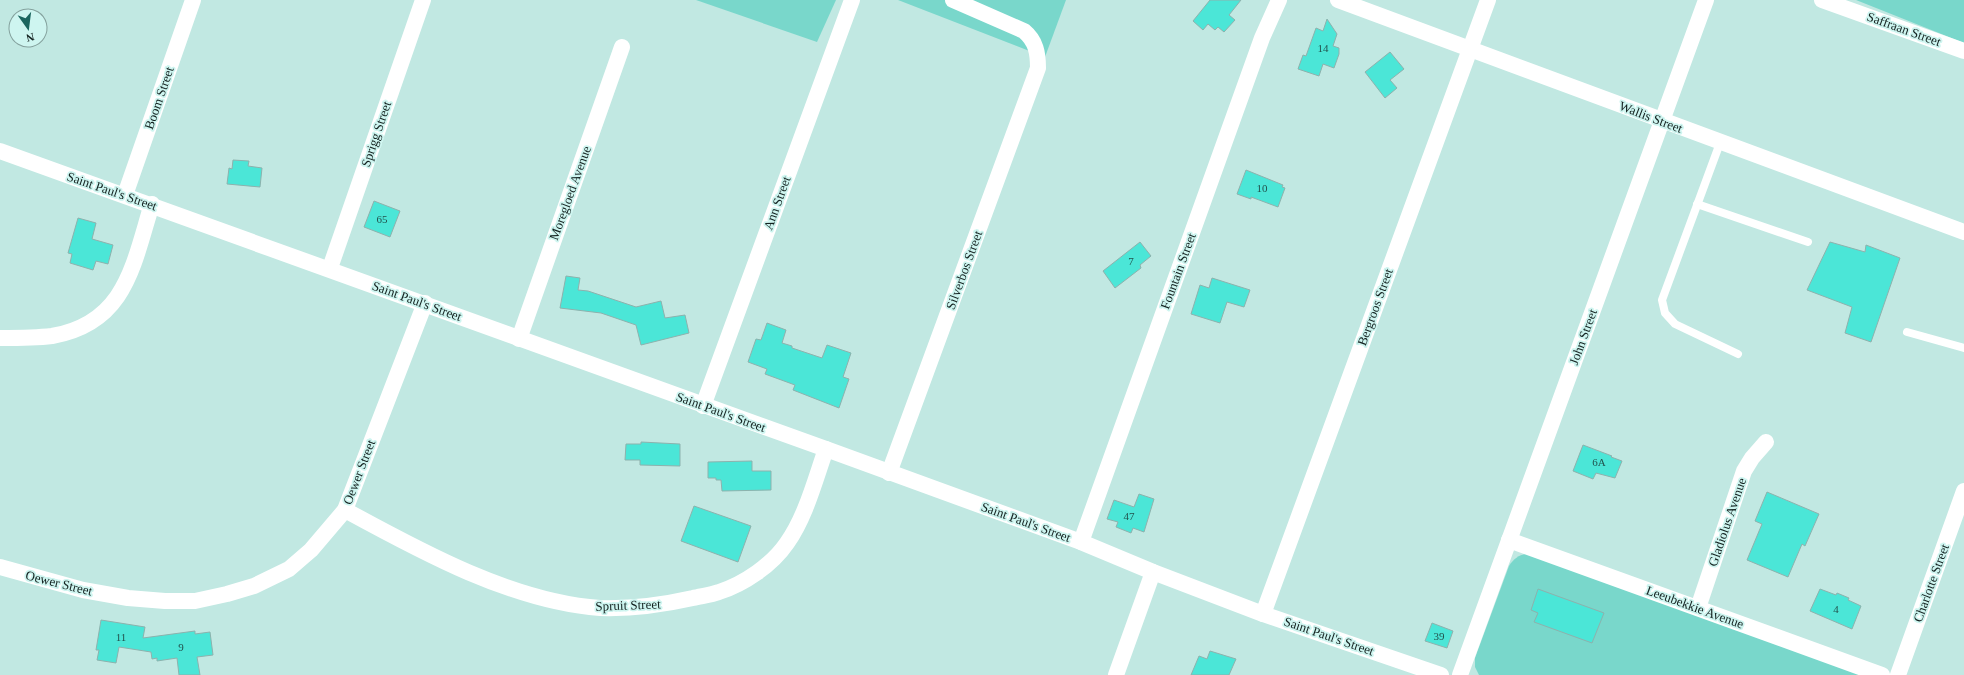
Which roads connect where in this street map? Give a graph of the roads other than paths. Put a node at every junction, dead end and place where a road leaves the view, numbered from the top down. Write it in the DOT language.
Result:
graph roads {
  1 [pos="193,0"];
  2 [pos="423,0"];
  3 [pos="852,0"];
  4 [pos="953,0"];
  5 [pos="1279,0"];
  6 [pos="1338,0"];
  7 [pos="1488,0"];
  8 [pos="1706,0"];
  9 [pos="1822,0"];
  10 [pos="622,48"];
  11 [pos="1470,48"];
  12 [pos="1964,51"];
  13 [pos="1662,121"];
  14 [pos="1720,143"];
  15 [pos="0,151"];
  16 [pos="125,195"];
  17 [pos="152,204"];
  18 [pos="1697,204"];
  19 [pos="1964,232"];
  20 [pos="1808,242"];
  21 [pos="330,268"];
  22 [pos="425,303"];
  23 [pos="1907,332"];
  24 [pos="0,338"];
  25 [pos="518,339"];
  26 [pos="1964,348"];
  27 [pos="1738,354"];
  28 [pos="703,406"];
  29 [pos="1766,442"];
  30 [pos="826,449"];
  31 [pos="889,473"];
  32 [pos="1964,491"];
  33 [pos="345,510"];
  34 [pos="1509,540"];
  35 [pos="1081,542"];
  36 [pos="0,567"];
  37 [pos="1153,572"];
  38 [pos="1698,608"];
  39 [pos="1263,614"];
  40 [pos="1424,672"];
  41 [pos="1116,675"];
  42 [pos="1441,675"];
  43 [pos="1460,675"];
  44 [pos="1882,675"];
  45 [pos="1898,675"];
  1 -- 16 [label="street, Boom Street"];
  2 -- 21 [label="street, Sprigg Street"];
  3 -- 28 [label="street, Ann Street"];
  4 -- 31 [label="street, Silverbos Street"];
  5 -- 35 [label="street, Fountain Street"];
  6 -- 11 [label="street, Wallis Street"];
  7 -- 11 [label="street, Bergroos Street"];
  8 -- 13 [label="street, John Street"];
  9 -- 12 [label="street, Saffraan Street"];
  10 -- 25 [label="street, Moregloed Avenue"];
  11 -- 13 [label="street, Wallis Street"];
  11 -- 39 [label="street, Bergroos Street"];
  13 -- 14 [label="street, Wallis Street"];
  13 -- 34 [label="street, John Street"];
  14 -- 18 [label="lane"];
  14 -- 19 [label="street, Wallis Street"];
  15 -- 16 [label="street, Saint Paul's Street"];
  16 -- 17 [label="street, Saint Paul's Street"];
  17 -- 21 [label="street, Saint Paul's Street"];
  17 -- 24 [label="street"];
  18 -- 20 [label="lane"];
  18 -- 27 [label="lane"];
  21 -- 22 [label="street, Saint Paul's Street"];
  22 -- 25 [label="street, Saint Paul's Street"];
  22 -- 33 [label="street, Oewer Street"];
  23 -- 26 [label="lane"];
  25 -- 28 [label="street, Saint Paul's Street"];
  28 -- 30 [label="street, Saint Paul's Street"];
  29 -- 38 [label="street, Gladiolus Avenue"];
  30 -- 31 [label="street, Saint Paul's Street"];
  30 -- 33 [label="street, Spruit Street"];
  31 -- 35 [label="street, Saint Paul's Street"];
  32 -- 45 [label="street, Charlotte Street"];
  33 -- 36 [label="street, Oewer Street"];
  34 -- 38 [label="street, Leeubekkie Avenue"];
  34 -- 43 [label="street, John Street"];
  35 -- 37 [label="street, Saint Paul's Street"];
  37 -- 39 [label="street, Saint Paul's Street"];
  37 -- 41 [label="street"];
  38 -- 44 [label="street, Leeubekkie Avenue"];
  39 -- 40 [label="street, Saint Paul's Street"];
  40 -- 42 [label="street, Saint Paul's Street"];
}
